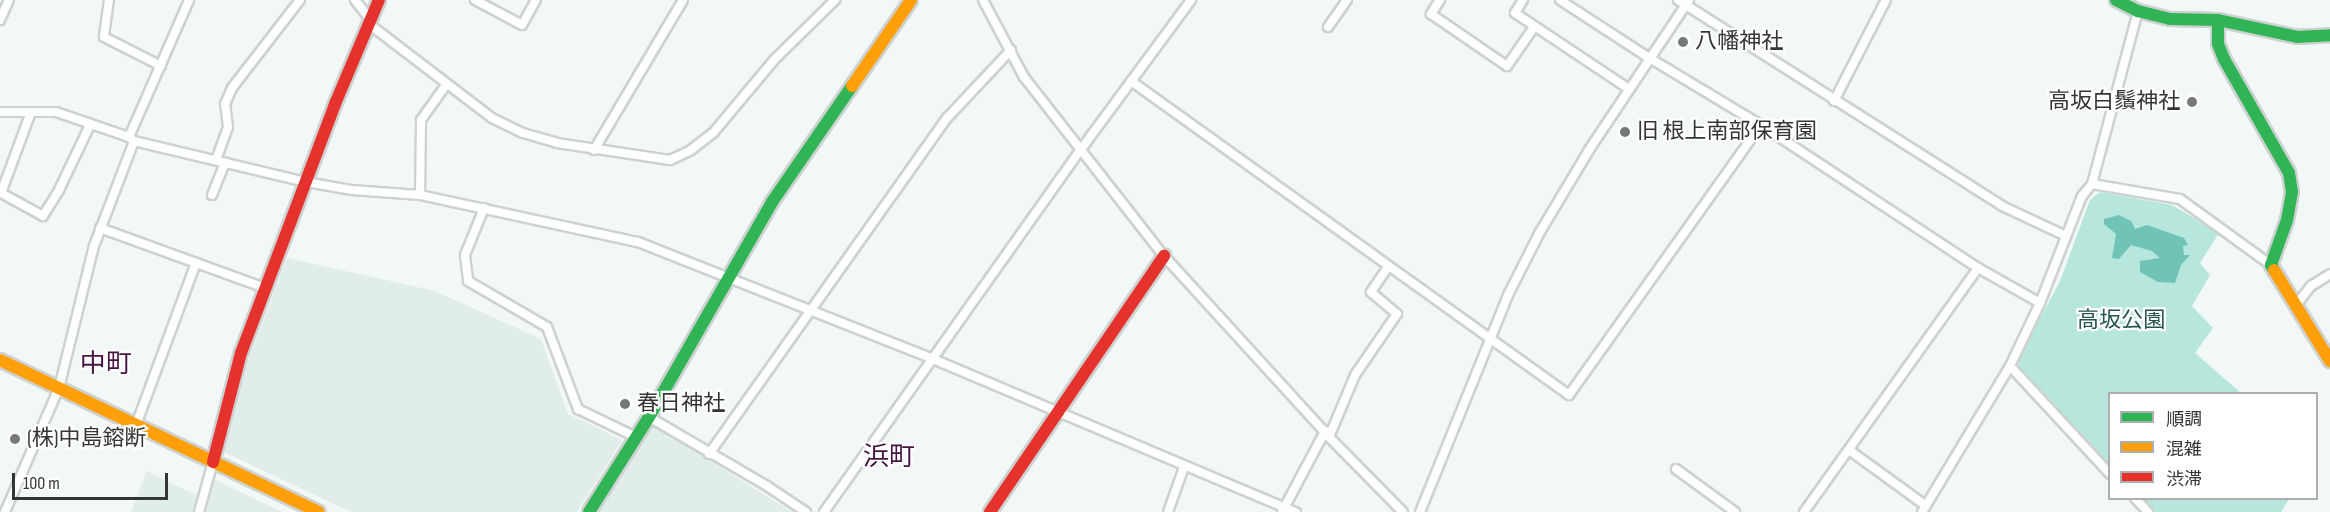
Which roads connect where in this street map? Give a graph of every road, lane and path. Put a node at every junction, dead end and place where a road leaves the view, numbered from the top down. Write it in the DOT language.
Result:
graph roads {
  1 [pos="9,0"];
  2 [pos="109,0"];
  3 [pos="189,0"];
  4 [pos="300,0"];
  5 [pos="355,0"];
  6 [pos="379,0"];
  7 [pos="475,0"];
  8 [pos="536,0"];
  9 [pos="683,0"];
  10 [pos="835,0"];
  11 [pos="911,0"];
  12 [pos="983,0"];
  13 [pos="1191,0"];
  14 [pos="1347,0"];
  15 [pos="1440,0"];
  16 [pos="1523,0"];
  17 [pos="1560,0"];
  18 [pos="1886,0"];
  19 [pos="2116,0"];
  20 [pos="1684,2"];
  21 [pos="2138,11"];
  22 [pos="0,20"];
  23 [pos="2218,20"];
  24 [pos="370,22"];
  25 [pos="1328,27"];
  26 [pos="1534,27"];
  27 [pos="2330,35"];
  28 [pos="1011,50"];
  29 [pos="1651,59"];
  30 [pos="161,66"];
  31 [pos="1131,81"];
  32 [pos="446,86"];
  33 [pos="1629,89"];
  34 [pos="1834,101"];
  35 [pos="0,112"];
  36 [pos="31,112"];
  37 [pos="90,125"];
  38 [pos="1761,125"];
  39 [pos="132,139"];
  40 [pos="1082,148"];
  41 [pos="594,150"];
  42 [pos="221,161"];
  43 [pos="306,182"];
  44 [pos="2092,184"];
  45 [pos="212,195"];
  46 [pos="420,195"];
  47 [pos="484,208"];
  48 [pos="100,228"];
  49 [pos="2066,236"];
  50 [pos="1164,256"];
  51 [pos="196,263"];
  52 [pos="2271,265"];
  53 [pos="1388,267"];
  54 [pos="1978,268"];
  55 [pos="2330,274"];
  56 [pos="730,277"];
  57 [pos="265,288"];
  58 [pos="2040,303"];
  59 [pos="2296,305"];
  60 [pos="809,311"];
  61 [pos="1490,340"];
  62 [pos="933,358"];
  63 [pos="0,360"];
  64 [pos="2330,361"];
  65 [pos="2010,366"];
  66 [pos="58,387"];
  67 [pos="1057,411"];
  68 [pos="649,417"];
  69 [pos="136,425"];
  70 [pos="1327,434"];
  71 [pos="636,437"];
  72 [pos="1849,450"];
  73 [pos="709,454"];
  74 [pos="213,462"];
  75 [pos="1184,466"];
  76 [pos="1676,469"];
  77 [pos="2108,473"];
  78 [pos="2136,500"];
  79 [pos="1924,509"];
  80 [pos="1283,510"];
  81 [pos="5,512"];
  82 [pos="199,512"];
  83 [pos="319,512"];
  84 [pos="589,512"];
  85 [pos="806,512"];
  86 [pos="824,512"];
  87 [pos="990,512"];
  88 [pos="1168,512"];
  89 [pos="1296,512"];
  90 [pos="1403,512"];
  91 [pos="1420,512"];
  92 [pos="1736,512"];
  93 [pos="1804,512"];
  94 [pos="2148,512"];
  1 -- 22 [label="street"];
  2 -- 30 [label="street"];
  3 -- 30 [label="street"];
  4 -- 42 [label="street"];
  5 -- 24 [label="street"];
  6 -- 24 [label="street"];
  7 -- 8 [label="street"];
  9 -- 41 [label="street"];
  10 -- 41 [label="street"];
  11 -- 56 [label="street"];
  12 -- 28 [label="street"];
  13 -- 31 [label="street"];
  14 -- 25 [label="street"];
  15 -- 26 [label="street"];
  16 -- 26 [label="street"];
  17 -- 29 [label="street"];
  18 -- 34 [label="street"];
  19 -- 21 [label="street"];
  20 -- 29 [label="street"];
  20 -- 34 [label="street"];
  21 -- 23 [label="street"];
  21 -- 44 [label="street"];
  23 -- 27 [label="street"];
  23 -- 52 [label="street"];
  24 -- 32 [label="street"];
  24 -- 43 [label="street"];
  26 -- 33 [label="street"];
  28 -- 40 [label="street"];
  28 -- 60 [label="street"];
  29 -- 33 [label="street"];
  29 -- 38 [label="street"];
  30 -- 39 [label="street"];
  31 -- 40 [label="street"];
  31 -- 53 [label="street"];
  32 -- 41 [label="street"];
  32 -- 46 [label="street"];
  33 -- 61 [label="street"];
  34 -- 49 [label="street"];
  35 -- 36 [label="street"];
  36 -- 37 [label="street"];
  36 -- 37 [label="street"];
  37 -- 39 [label="street"];
  38 -- 54 [label="street"];
  38 -- 61 [label="street"];
  39 -- 42 [label="street"];
  39 -- 48 [label="street"];
  40 -- 50 [label="street"];
  40 -- 62 [label="street"];
  42 -- 43 [label="street"];
  42 -- 45 [label="street"];
  43 -- 46 [label="street"];
  43 -- 57 [label="street"];
  44 -- 49 [label="street"];
  44 -- 52 [label="street"];
  46 -- 47 [label="street"];
  47 -- 56 [label="street"];
  47 -- 71 [label="street"];
  48 -- 51 [label="street"];
  48 -- 66 [label="street"];
  49 -- 58 [label="street"];
  50 -- 67 [label="street"];
  50 -- 70 [label="street"];
  51 -- 57 [label="street"];
  51 -- 69 [label="street"];
  52 -- 59 [label="street"];
  53 -- 61 [label="street"];
  53 -- 70 [label="street"];
  54 -- 58 [label="street"];
  54 -- 72 [label="street"];
  55 -- 59 [label="street"];
  56 -- 60 [label="street"];
  56 -- 68 [label="street"];
  57 -- 74 [label="street"];
  58 -- 65 [label="street"];
  59 -- 64 [label="street"];
  60 -- 62 [label="street"];
  60 -- 73 [label="street"];
  61 -- 91 [label="street"];
  62 -- 67 [label="street"];
  62 -- 86 [label="street"];
  63 -- 66 [label="street"];
  65 -- 77 [label="street"];
  65 -- 79 [label="street"];
  66 -- 69 [label="street"];
  66 -- 81 [label="street"];
  67 -- 75 [label="street"];
  67 -- 87 [label="street"];
  68 -- 71 [label="street"];
  68 -- 73 [label="street"];
  69 -- 74 [label="street"];
  70 -- 80 [label="street"];
  70 -- 90 [label="street"];
  71 -- 84 [label="street"];
  72 -- 79 [label="street"];
  72 -- 93 [label="street"];
  73 -- 85 [label="street"];
  74 -- 82 [label="street"];
  74 -- 83 [label="street"];
  75 -- 80 [label="street"];
  75 -- 88 [label="street"];
  76 -- 92 [label="street"];
  78 -- 94 [label="street"];
  80 -- 89 [label="street"];
}
